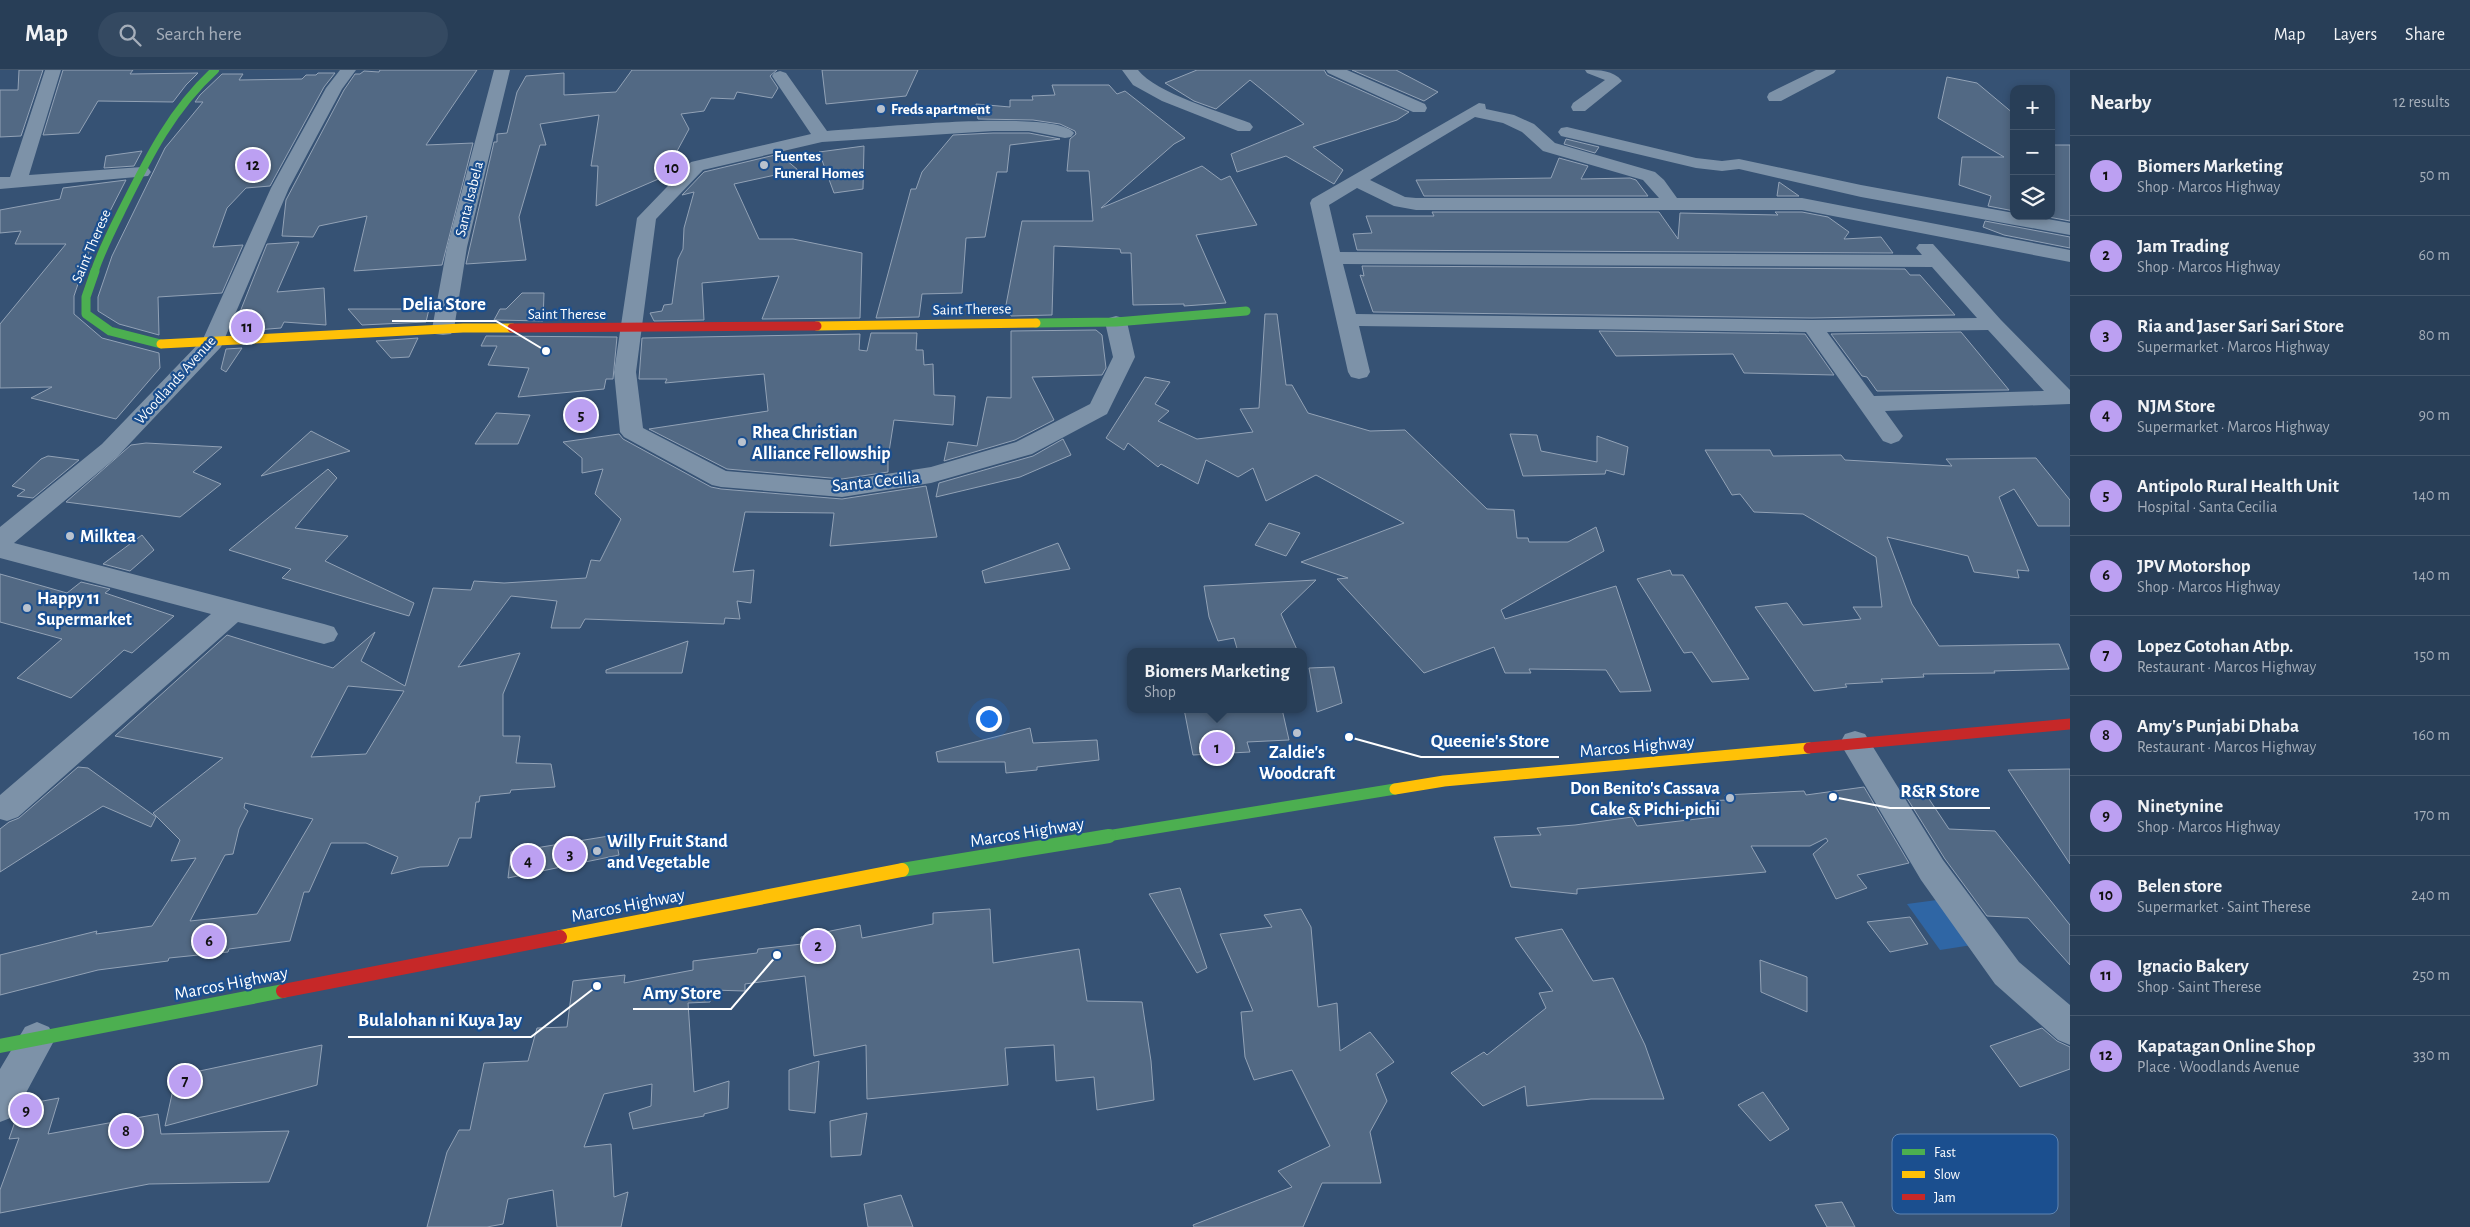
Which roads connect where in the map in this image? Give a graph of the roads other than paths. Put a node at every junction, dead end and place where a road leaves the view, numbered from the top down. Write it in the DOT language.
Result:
graph roads {
  1 [pos="53,70"];
  2 [pos="215,70"];
  3 [pos="348,70"];
  4 [pos="502,70"];
  5 [pos="1130,70"];
  6 [pos="1334,70"];
  7 [pos="1593,70"];
  8 [pos="1828,70"];
  9 [pos="780,76"];
  10 [pos="1775,97"];
  11 [pos="1420,108"];
  12 [pos="1579,108"];
  13 [pos="1244,127"];
  14 [pos="1567,132"];
  15 [pos="1065,133"];
  16 [pos="822,137"];
  17 [pos="1549,147"];
  18 [pos="1534,158"];
  19 [pos="142,172"];
  20 [pos="9,181"];
  21 [pos="1356,182"];
  22 [pos="1671,203"];
  23 [pos="1904,224"];
  24 [pos="2070,230"];
  25 [pos="2070,256"];
  26 [pos="1332,258"];
  27 [pos="1938,261"];
  28 [pos="1246,310"];
  29 [pos="1346,320"];
  30 [pos="1116,322"];
  31 [pos="1994,324"];
  32 [pos="1812,326"];
  33 [pos="443,329"];
  34 [pos="631,329"];
  35 [pos="213,342"];
  36 [pos="1359,372"];
  37 [pos="2067,398"];
  38 [pos="1867,404"];
  39 [pos="1891,436"];
  40 [pos="0,541"];
  41 [pos="0,548"];
  42 [pos="235,609"];
  43 [pos="324,634"];
  44 [pos="2070,724"];
  45 [pos="1855,743"];
  46 [pos="7,808"];
  47 [pos="2070,1028"];
  48 [pos="36,1039"];
  49 [pos="0,1046"];
  50 [pos="0,1104"];
  1 -- 20 [label="street"];
  2 -- 19 [label="street, Saint Therese"];
  3 -- 35 [label="street, Woodlands Avenue"];
  4 -- 33 [label="street, Santa Isabela"];
  5 -- 13 [label="street"];
  6 -- 11 [label="street"];
  7 -- 12 [label="street"];
  8 -- 10 [label="street"];
  9 -- 16 [label="street"];
  14 -- 24 [label="street"];
  15 -- 16 [label="street"];
  16 -- 34 [label="street"];
  17 -- 18 [label="street"];
  17 -- 21 [label="street"];
  17 -- 22 [label="street"];
  19 -- 20 [label="street"];
  19 -- 35 [label="street, Saint Therese"];
  21 -- 22 [label="street"];
  21 -- 26 [label="street"];
  22 -- 23 [label="street"];
  23 -- 25 [label="street"];
  23 -- 27 [label="street"];
  26 -- 27 [label="street"];
  26 -- 29 [label="street"];
  27 -- 31 [label="street"];
  28 -- 30 [label="street, Saint Therese"];
  29 -- 32 [label="street"];
  29 -- 36 [label="street"];
  30 -- 34 [label="street, Saint Therese"];
  30 -- 34 [label="street, Santa Cecilia"];
  31 -- 32 [label="street"];
  31 -- 37 [label="street"];
  32 -- 38 [label="street"];
  33 -- 34 [label="street, Saint Therese"];
  33 -- 35 [label="street, Saint Therese"];
  35 -- 40 [label="street, Woodlands Avenue"];
  37 -- 38 [label="street"];
  38 -- 39 [label="street"];
  41 -- 42 [label="street"];
  42 -- 43 [label="street"];
  42 -- 46 [label="street"];
  44 -- 45 [label="street, Marcos Highway"];
  45 -- 47 [label="street"];
  45 -- 48 [label="street, Marcos Highway"];
  48 -- 49 [label="street, Marcos Highway"];
  48 -- 50 [label="street"];
}
